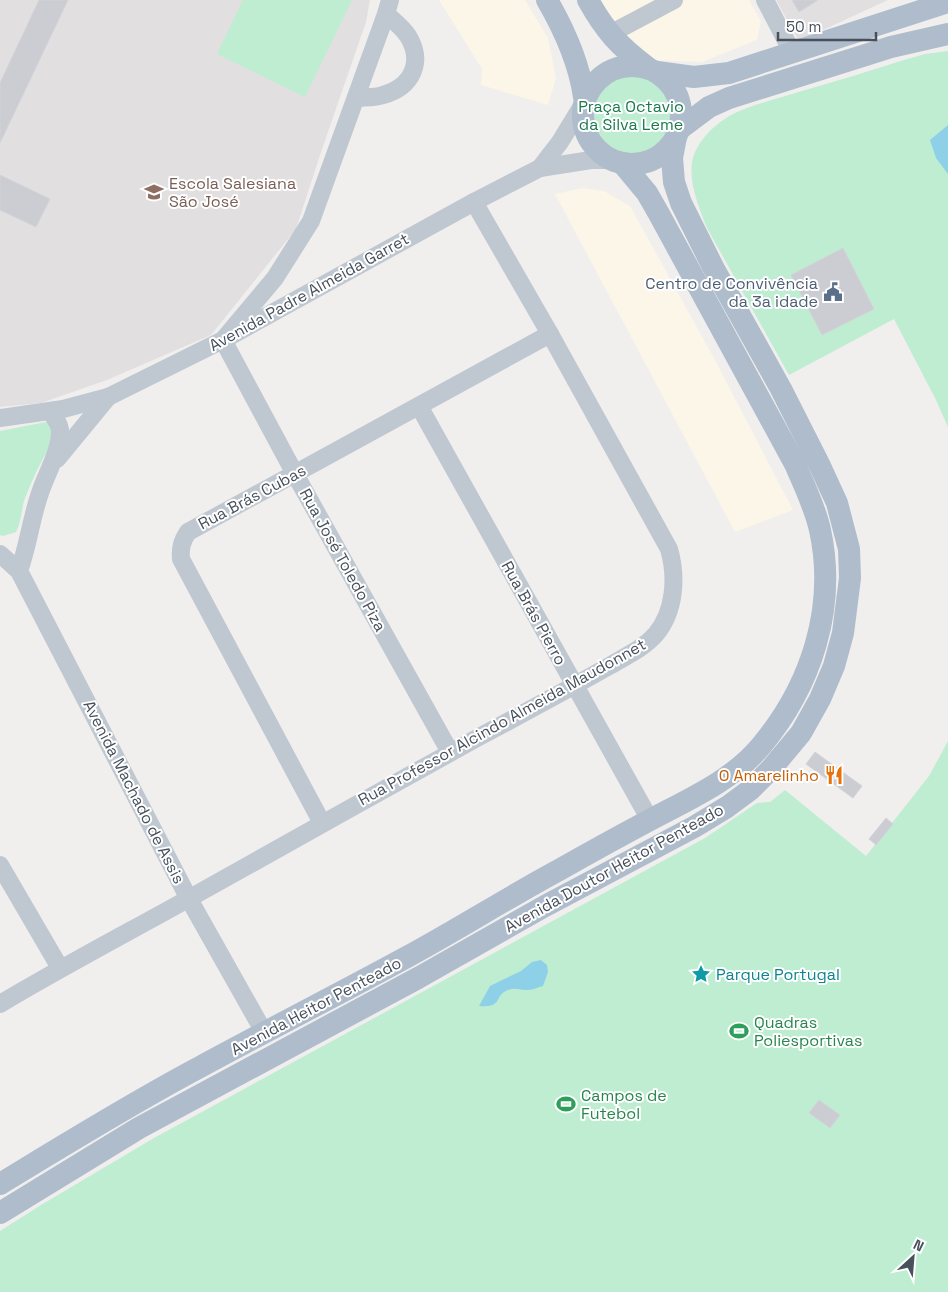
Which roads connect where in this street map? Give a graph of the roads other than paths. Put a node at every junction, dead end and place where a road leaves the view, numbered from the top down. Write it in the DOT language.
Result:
graph roads {
  1 [pos="547,0"];
  2 [pos="674,0"];
  3 [pos="765,0"];
  4 [pos="593,2"];
  5 [pos="948,2"];
  6 [pos="930,5"];
  7 [pos="388,7"];
  8 [pos="643,7"];
  9 [pos="610,34"];
  10 [pos="943,36"];
  11 [pos="792,52"];
  12 [pos="652,69"];
  13 [pos="356,98"];
  14 [pos="583,102"];
  15 [pos="678,133"];
  16 [pos="617,162"];
  17 [pos="540,168"];
  18 [pos="474,202"];
  19 [pos="550,334"];
  20 [pos="223,340"];
  21 [pos="108,397"];
  22 [pos="419,406"];
  23 [pos="50,411"];
  24 [pos="0,418"];
  25 [pos="52,465"];
  26 [pos="295,474"];
  27 [pos="0,554"];
  28 [pos="19,571"];
  29 [pos="575,685"];
  30 [pos="450,752"];
  31 [pos="322,822"];
  32 [pos="642,825"];
  33 [pos="0,865"];
  34 [pos="189,899"];
  35 [pos="474,946"];
  36 [pos="60,968"];
  37 [pos="0,1004"];
  38 [pos="265,1034"];
  39 [pos="0,1184"];
  40 [pos="0,1213"];
  1 -- 14 [label="main road"];
  2 -- 8 [label="street"];
  3 -- 11 [label="street"];
  4 -- 9 [label="main road"];
  5 -- 6 [label="main road"];
  6 -- 11 [label="main road"];
  7 -- 13 [label="street"];
  7 -- 13 [label="street"];
  8 -- 9 [label="street"];
  9 -- 12 [label="main road"];
  10 -- 15 [label="main road"];
  11 -- 12 [label="main road"];
  12 -- 14 [label="main road"];
  12 -- 15 [label="main road"];
  13 -- 20 [label="street"];
  14 -- 16 [label="main road"];
  14 -- 17 [label="street, Avenida Padre Almeida Garret"];
  15 -- 16 [label="main road"];
  15 -- 35 [label="main road, Avenida Doutor Heitor Penteado"];
  16 -- 17 [label="street"];
  16 -- 32 [label="main road, Avenida Doutor Heitor Penteado"];
  17 -- 18 [label="street, Avenida Padre Almeida Garret"];
  18 -- 19 [label="street, Rua Professor Alcindo Almeida Maudonnet"];
  18 -- 20 [label="street, Avenida Padre Almeida Garret"];
  19 -- 22 [label="street, Rua Brás Cubas"];
  19 -- 29 [label="street, Rua Professor Alcindo Almeida Maudonnet"];
  20 -- 21 [label="street, Avenida Padre Almeida Garret"];
  20 -- 26 [label="street, Rua José Toledo Piza"];
  21 -- 23 [label="street, Avenida Padre Almeida Garret"];
  21 -- 25 [label="street"];
  22 -- 26 [label="street, Rua Brás Cubas"];
  22 -- 29 [label="street, Rua Brás Pierro"];
  23 -- 24 [label="street, Avenida Padre Almeida Garret"];
  23 -- 25 [label="street"];
  25 -- 28 [label="street"];
  26 -- 30 [label="street, Rua José Toledo Piza"];
  26 -- 31 [label="street, Rua Brás Cubas"];
  27 -- 28 [label="street, Avenida Machado de Assis"];
  28 -- 34 [label="street, Avenida Machado de Assis"];
  29 -- 30 [label="street, Rua Professor Alcindo Almeida Maudonnet"];
  29 -- 32 [label="street, Rua Brás Pierro"];
  30 -- 31 [label="street, Rua Professor Alcindo Almeida Maudonnet"];
  31 -- 34 [label="street, Rua Professor Alcindo Almeida Maudonnet"];
  32 -- 38 [label="main road, Avenida Heitor Penteado"];
  33 -- 36 [label="street"];
  34 -- 36 [label="street, Rua Professor Alcindo Almeida Maudonnet"];
  34 -- 38 [label="street, Avenida Machado de Assis"];
  35 -- 40 [label="main road, Avenida Heitor Penteado"];
  36 -- 37 [label="street, Rua Professor Alcindo Almeida Maudonnet"];
  38 -- 39 [label="main road, Avenida Heitor Penteado"];
}
